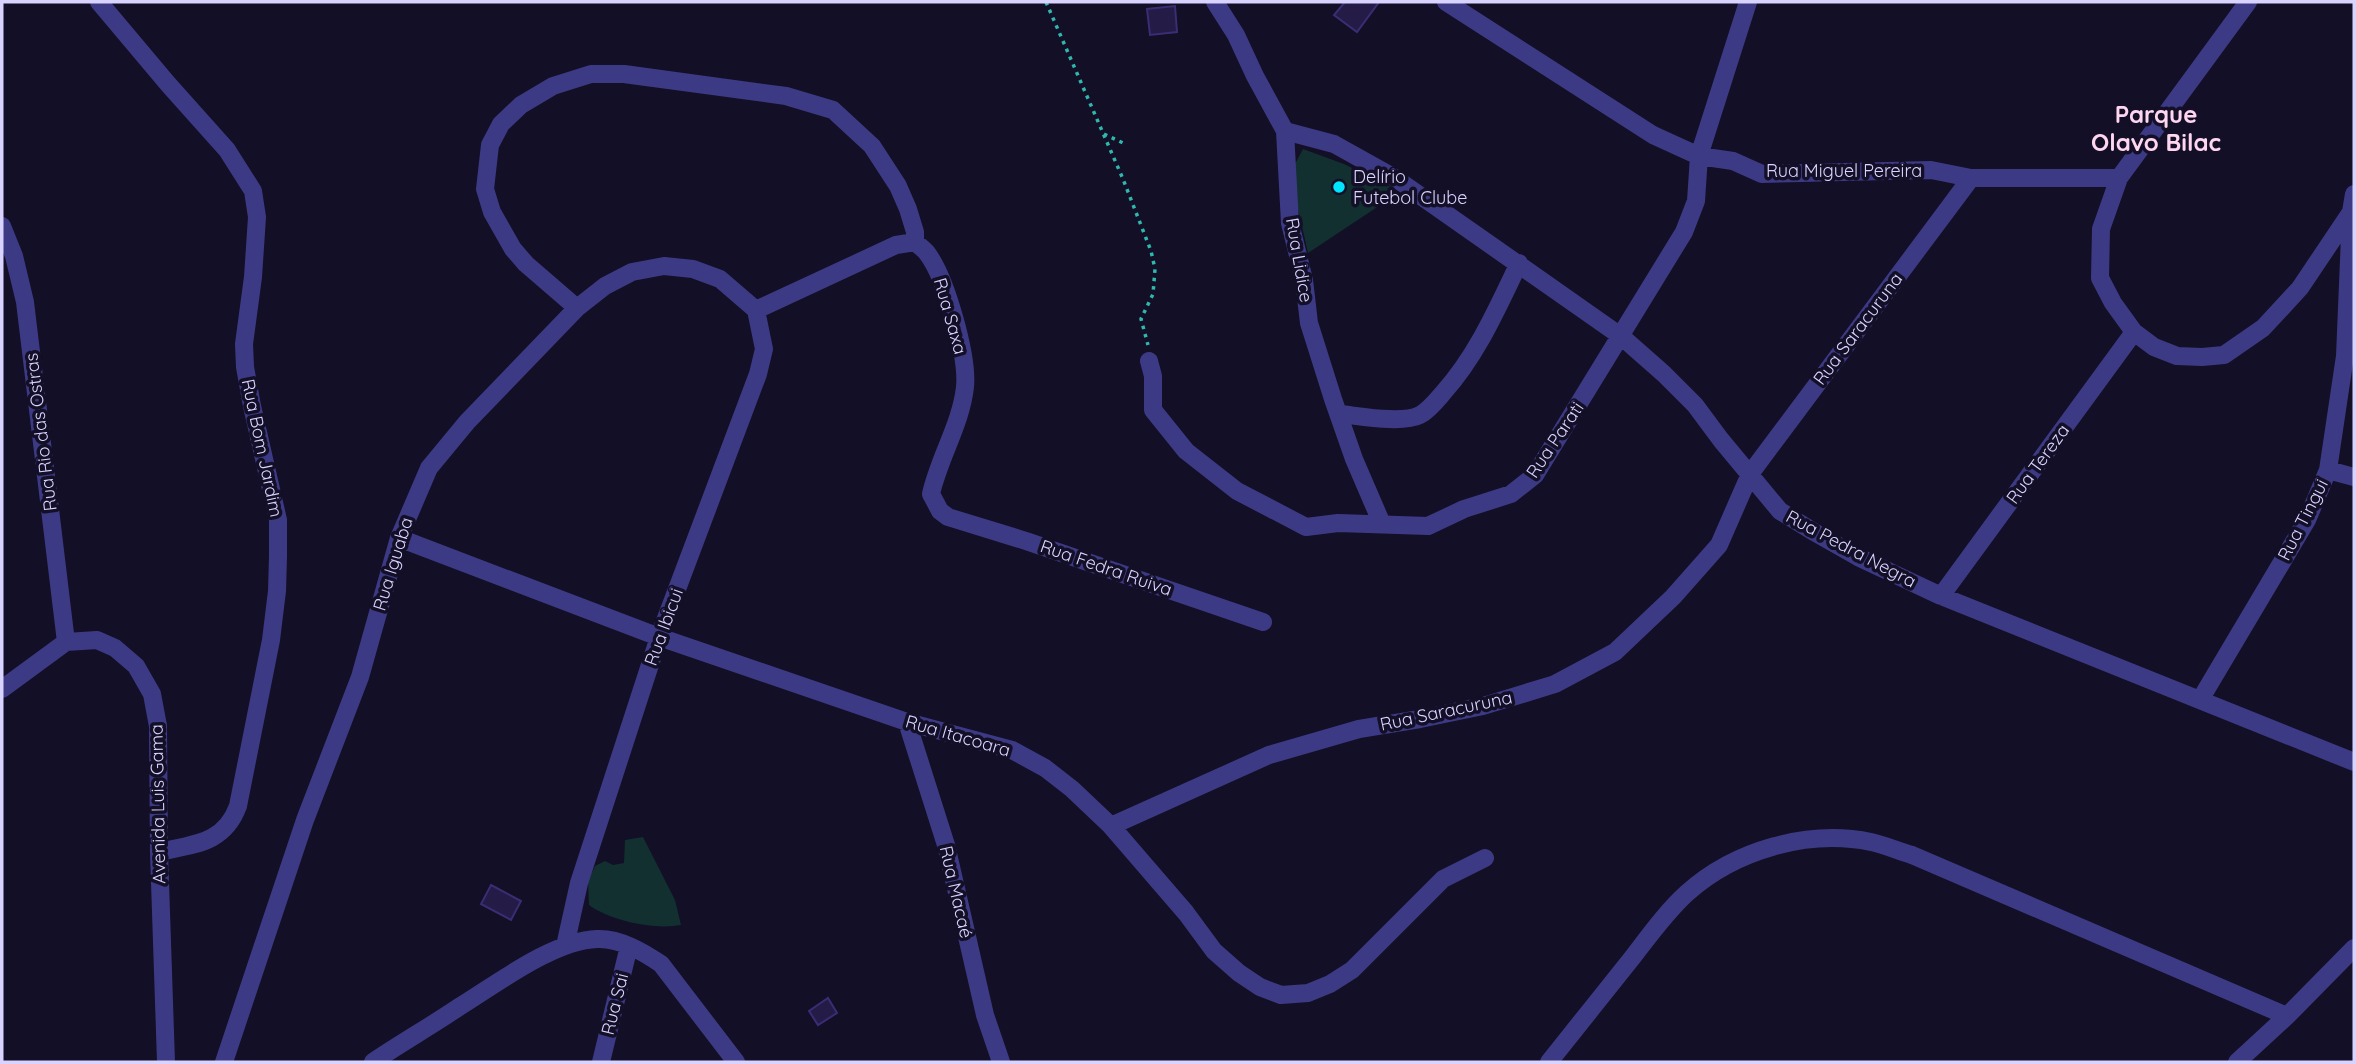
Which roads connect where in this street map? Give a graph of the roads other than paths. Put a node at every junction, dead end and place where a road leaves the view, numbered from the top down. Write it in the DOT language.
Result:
graph roads {
  1 [pos="99,2"];
  2 [pos="1215,2"];
  3 [pos="1446,2"];
  4 [pos="1748,2"];
  5 [pos="2248,2"];
  6 [pos="1285,131"];
  7 [pos="1699,156"];
  8 [pos="1970,178"];
  9 [pos="2119,178"];
  10 [pos="2352,203"];
  11 [pos="2,226"];
  12 [pos="915,242"];
  13 [pos="1519,264"];
  14 [pos="577,308"];
  15 [pos="756,310"];
  16 [pos="2134,332"];
  17 [pos="1622,337"];
  18 [pos="1149,361"];
  19 [pos="1340,414"];
  20 [pos="2328,470"];
  21 [pos="1750,474"];
  22 [pos="2354,477"];
  23 [pos="948,517"];
  24 [pos="1382,524"];
  25 [pos="399,538"];
  26 [pos="1941,596"];
  27 [pos="1263,622"];
  28 [pos="659,637"];
  29 [pos="66,642"];
  30 [pos="2,689"];
  31 [pos="2200,700"];
  32 [pos="906,722"];
  33 [pos="2354,762"];
  34 [pos="1111,826"];
  35 [pos="159,852"];
  36 [pos="1485,858"];
  37 [pos="565,946"];
  38 [pos="629,946"];
  39 [pos="2354,948"];
  40 [pos="2287,1016"];
  41 [pos="166,1062"];
  42 [pos="224,1062"];
  43 [pos="373,1062"];
  44 [pos="601,1062"];
  45 [pos="736,1062"];
  46 [pos="1001,1062"];
  47 [pos="1549,1062"];
  48 [pos="2237,1062"];
  1 -- 35 [label="street, Rua Bom Jardim"];
  2 -- 6 [label="street, Rua Lidice"];
  3 -- 7 [label="street, Rua Miguel Pereira"];
  4 -- 7 [label="street, Rua Parati"];
  5 -- 9 [label="street"];
  6 -- 13 [label="street, Rua Pedra Negra"];
  6 -- 19 [label="street, Rua Lidice"];
  7 -- 8 [label="street, Rua Miguel Pereira"];
  7 -- 17 [label="street, Rua Parati"];
  8 -- 9 [label="street, Rua Miguel Pereira"];
  8 -- 21 [label="street, Rua Saracuruna"];
  9 -- 16 [label="street"];
  10 -- 16 [label="street"];
  10 -- 20 [label="street, Rua Tingui"];
  11 -- 29 [label="street, Rua Rio das Ostras"];
  12 -- 14 [label="street"];
  12 -- 15 [label="street"];
  12 -- 23 [label="street, Rua Saxa"];
  13 -- 17 [label="street, Rua Pedra Negra"];
  13 -- 19 [label="street"];
  14 -- 15 [label="street, Rua Iguaba"];
  14 -- 25 [label="street, Rua Iguaba"];
  15 -- 28 [label="street, Rua Ibicui"];
  16 -- 26 [label="street, Rua Tereza"];
  17 -- 21 [label="street, Rua Pedra Negra"];
  17 -- 24 [label="street, Rua Parati"];
  18 -- 24 [label="street, Rua Parati"];
  19 -- 24 [label="street, Rua Lidice"];
  20 -- 22 [label="street"];
  20 -- 31 [label="street, Rua Tingui"];
  21 -- 26 [label="street, Rua Pedra Negra"];
  21 -- 34 [label="street, Rua Saracuruna"];
  23 -- 27 [label="street, Rua Fedra Ruiva"];
  25 -- 28 [label="street, Rua Itacoara"];
  25 -- 42 [label="street, Rua Iguaba"];
  26 -- 31 [label="street, Rua Pedra Negra"];
  28 -- 32 [label="street, Rua Itacoara"];
  28 -- 37 [label="street, Rua Ibicui"];
  29 -- 30 [label="street"];
  29 -- 35 [label="street, Avenida Luis Gama"];
  31 -- 33 [label="street, Rua Pedra Negra"];
  32 -- 34 [label="street, Rua Itacoara"];
  32 -- 46 [label="street, Rua Macaé"];
  34 -- 36 [label="street, Rua Itacoara"];
  35 -- 41 [label="street, Avenida Luis Gama"];
  37 -- 38 [label="street"];
  37 -- 43 [label="street"];
  38 -- 44 [label="street, Rua Sai"];
  38 -- 45 [label="street"];
  39 -- 40 [label="street"];
  40 -- 47 [label="street"];
  40 -- 48 [label="street"];
}
